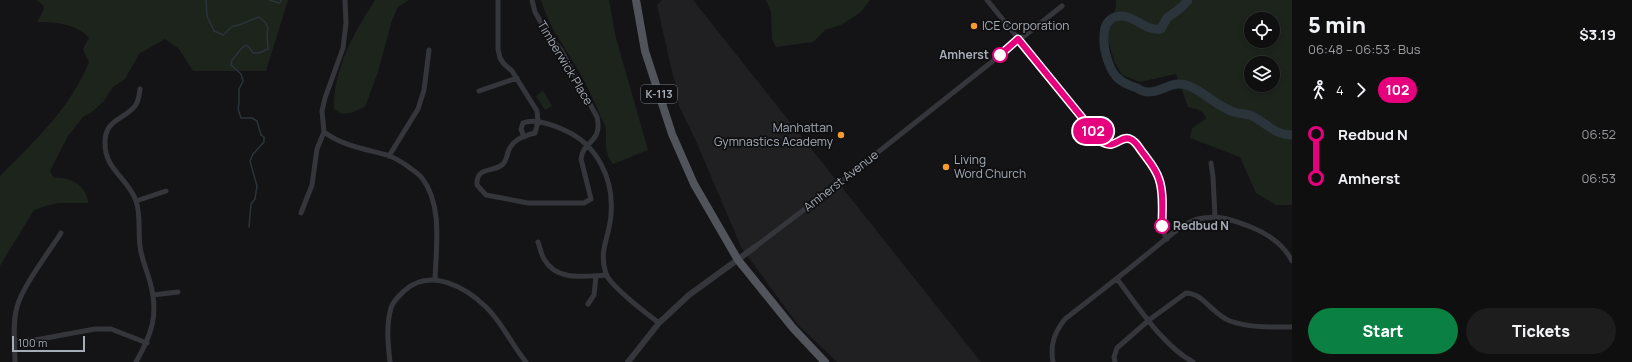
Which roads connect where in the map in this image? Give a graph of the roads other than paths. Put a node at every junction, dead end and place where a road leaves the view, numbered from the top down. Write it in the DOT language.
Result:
graph roads {
  1 [pos="345,0"];
  2 [pos="498,0"];
  3 [pos="532,0"];
  4 [pos="636,0"];
  5 [pos="987,0"];
  6 [pos="1062,6"];
  7 [pos="1018,39"];
  8 [pos="429,50"];
  9 [pos="517,78"];
  10 [pos="140,89"];
  11 [pos="479,91"];
  12 [pos="538,122"];
  13 [pos="324,132"];
  14 [pos="524,137"];
  15 [pos="588,146"];
  16 [pos="389,156"];
  17 [pos="1211,163"];
  18 [pos="166,191"];
  19 [pos="136,201"];
  20 [pos="301,213"];
  21 [pos="1215,217"];
  22 [pos="61,233"];
  23 [pos="1167,239"];
  24 [pos="538,242"];
  25 [pos="755,247"];
  26 [pos="1290,251"];
  27 [pos="738,260"];
  28 [pos="1292,261"];
  29 [pos="607,275"];
  30 [pos="596,276"];
  31 [pos="1117,279"];
  32 [pos="435,280"];
  33 [pos="178,292"];
  34 [pos="153,295"];
  35 [pos="588,304"];
  36 [pos="1149,320"];
  37 [pos="659,323"];
  38 [pos="1292,327"];
  39 [pos="15,341"];
  40 [pos="147,343"];
  41 [pos="15,362"];
  42 [pos="136,362"];
  43 [pos="390,362"];
  44 [pos="526,362"];
  45 [pos="628,362"];
  46 [pos="825,362"];
  47 [pos="1053,362"];
  48 [pos="1115,362"];
  49 [pos="1193,362"];
  1 -- 13 [label="street"];
  2 -- 9 [label="street"];
  3 -- 15 [label="street, Timberwick Place"];
  4 -- 27 [label="main road, K-113"];
  5 -- 7 [label="street"];
  6 -- 7 [label="street, Amherst Avenue"];
  7 -- 23 [label="street"];
  7 -- 25 [label="street, Amherst Avenue"];
  8 -- 16 [label="street"];
  9 -- 11 [label="street"];
  9 -- 12 [label="street"];
  10 -- 19 [label="street"];
  12 -- 14 [label="street"];
  12 -- 14 [label="street"];
  12 -- 15 [label="street"];
  13 -- 16 [label="street"];
  13 -- 20 [label="street"];
  14 -- 15 [label="street, Timberwick Place"];
  15 -- 29 [label="street"];
  16 -- 32 [label="street"];
  17 -- 21 [label="street"];
  18 -- 19 [label="street"];
  19 -- 34 [label="street"];
  21 -- 23 [label="street"];
  21 -- 26 [label="street"];
  22 -- 39 [label="street"];
  23 -- 31 [label="street"];
  24 -- 30 [label="street"];
  25 -- 27 [label="street, Amherst Avenue"];
  26 -- 28 [label="street"];
  27 -- 37 [label="street, Amherst Avenue"];
  27 -- 46 [label="main road, K-113"];
  29 -- 30 [label="street"];
  29 -- 37 [label="street"];
  30 -- 35 [label="street"];
  31 -- 36 [label="street"];
  31 -- 47 [label="street"];
  32 -- 43 [label="street"];
  32 -- 44 [label="street"];
  33 -- 34 [label="street"];
  34 -- 40 [label="street"];
  36 -- 38 [label="street"];
  36 -- 48 [label="street"];
  36 -- 49 [label="street"];
  37 -- 45 [label="street, Amherst Avenue"];
  39 -- 40 [label="street"];
  39 -- 41 [label="street"];
  40 -- 42 [label="street"];
}
